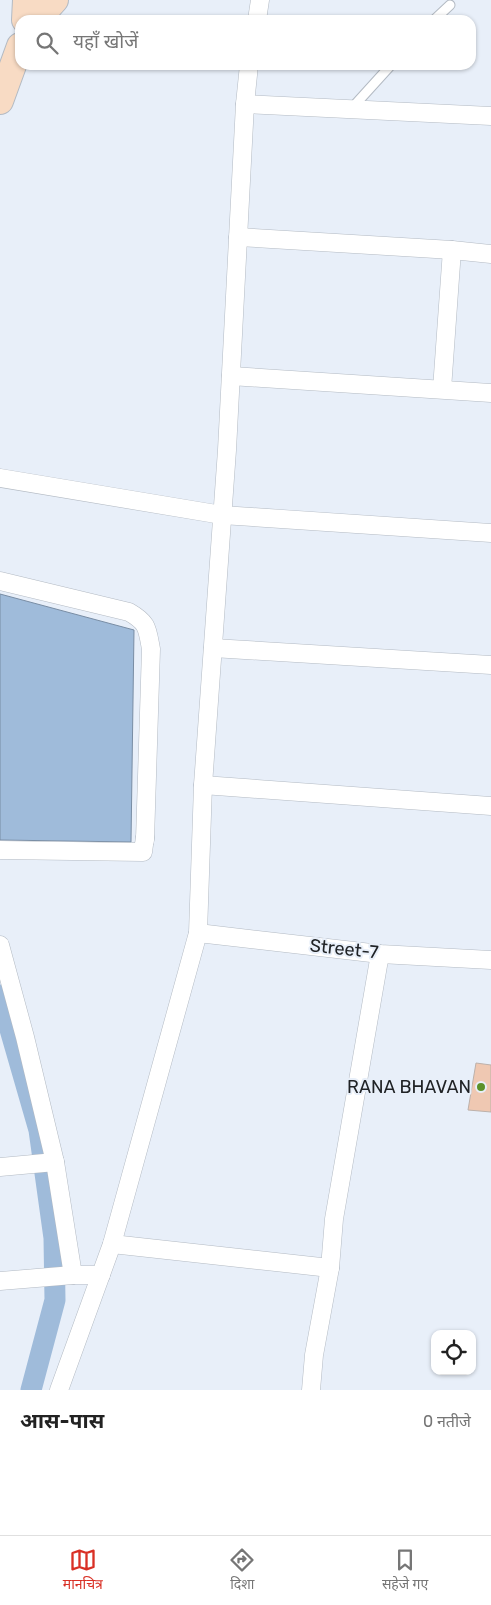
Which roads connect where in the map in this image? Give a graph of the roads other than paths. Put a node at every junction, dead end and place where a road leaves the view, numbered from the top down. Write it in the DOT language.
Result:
graph roads {
  1 [pos="26,0"];
  2 [pos="55,0"];
  3 [pos="260,0"];
  4 [pos="450,5"];
  5 [pos="25,15"];
  6 [pos="42,15"];
  7 [pos="258,15"];
  8 [pos="439,15"];
  9 [pos="15,60"];
  10 [pos="248,70"];
  11 [pos="386,70"];
  12 [pos="0,101"];
  13 [pos="245,104"];
  14 [pos="352,108"];
  15 [pos="491,116"];
  16 [pos="238,237"];
  17 [pos="452,250"];
  18 [pos="491,254"];
  19 [pos="231,376"];
  20 [pos="442,389"];
  21 [pos="491,393"];
  22 [pos="0,478"];
  23 [pos="222,515"];
  24 [pos="491,533"];
  25 [pos="0,581"];
  26 [pos="213,648"];
  27 [pos="491,665"];
  28 [pos="203,785"];
  29 [pos="491,806"];
  30 [pos="0,850"];
  31 [pos="0,856"];
  32 [pos="116,858"];
  33 [pos="198,932"];
  34 [pos="0,945"];
  35 [pos="380,954"];
  36 [pos="491,960"];
  37 [pos="55,1162"];
  38 [pos="0,1167"];
  39 [pos="112,1244"];
  40 [pos="330,1268"];
  41 [pos="73,1275"];
  42 [pos="101,1275"];
  43 [pos="0,1281"];
  44 [pos="59,1390"];
  45 [pos="311,1390"];
  1 -- 5 [label="main road"];
  2 -- 6 [label="main road"];
  3 -- 7 [label="street"];
  4 -- 8 [label="lane"];
  9 -- 12 [label="main road"];
  10 -- 13 [label="street"];
  11 -- 14 [label="lane"];
  13 -- 14 [label="street"];
  13 -- 16 [label="street"];
  14 -- 15 [label="street"];
  16 -- 17 [label="street"];
  16 -- 19 [label="street"];
  17 -- 18 [label="street"];
  17 -- 20 [label="street"];
  19 -- 20 [label="street"];
  19 -- 23 [label="street"];
  20 -- 21 [label="street"];
  22 -- 23 [label="street"];
  23 -- 24 [label="street"];
  23 -- 26 [label="street"];
  25 -- 30 [label="street"];
  26 -- 27 [label="street"];
  26 -- 28 [label="street"];
  28 -- 29 [label="street"];
  28 -- 33 [label="street"];
  31 -- 32 [label="lane"];
  33 -- 35 [label="street, Street-7"];
  33 -- 39 [label="street"];
  34 -- 37 [label="street"];
  35 -- 36 [label="street, Street-7"];
  35 -- 40 [label="street"];
  37 -- 38 [label="street"];
  37 -- 41 [label="street"];
  39 -- 40 [label="street"];
  39 -- 42 [label="street"];
  40 -- 45 [label="street"];
  41 -- 42 [label="street"];
  41 -- 43 [label="street"];
  42 -- 44 [label="street"];
}
